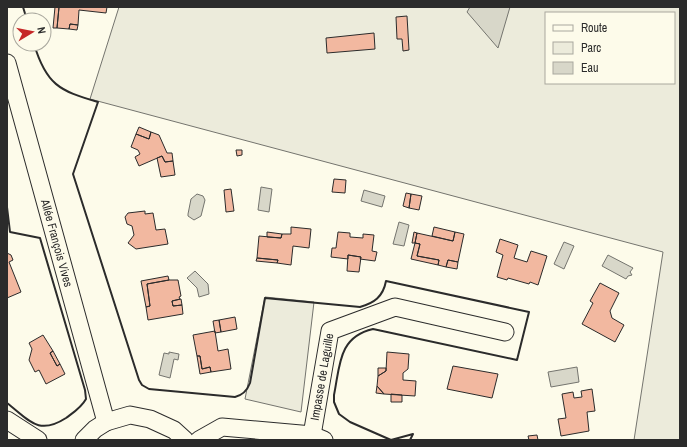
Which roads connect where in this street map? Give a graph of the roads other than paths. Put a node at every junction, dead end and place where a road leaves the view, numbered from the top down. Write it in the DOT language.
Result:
graph roads {
  1 [pos="7,63"];
  2 [pos="504,332"];
  3 [pos="7,420"];
  4 [pos="106,422"];
  5 [pos="318,438"];
  6 [pos="38,440"];
  7 [pos="84,440"];
  8 [pos="185,440"];
  9 [pos="199,440"];
  1 -- 4 [label="street, Allée François Vives"];
  2 -- 5 [label="street, Impasse de Laguille"];
  3 -- 6 [label="street"];
  4 -- 7 [label="street"];
  4 -- 8 [label="street"];
  5 -- 9 [label="street"];
}
